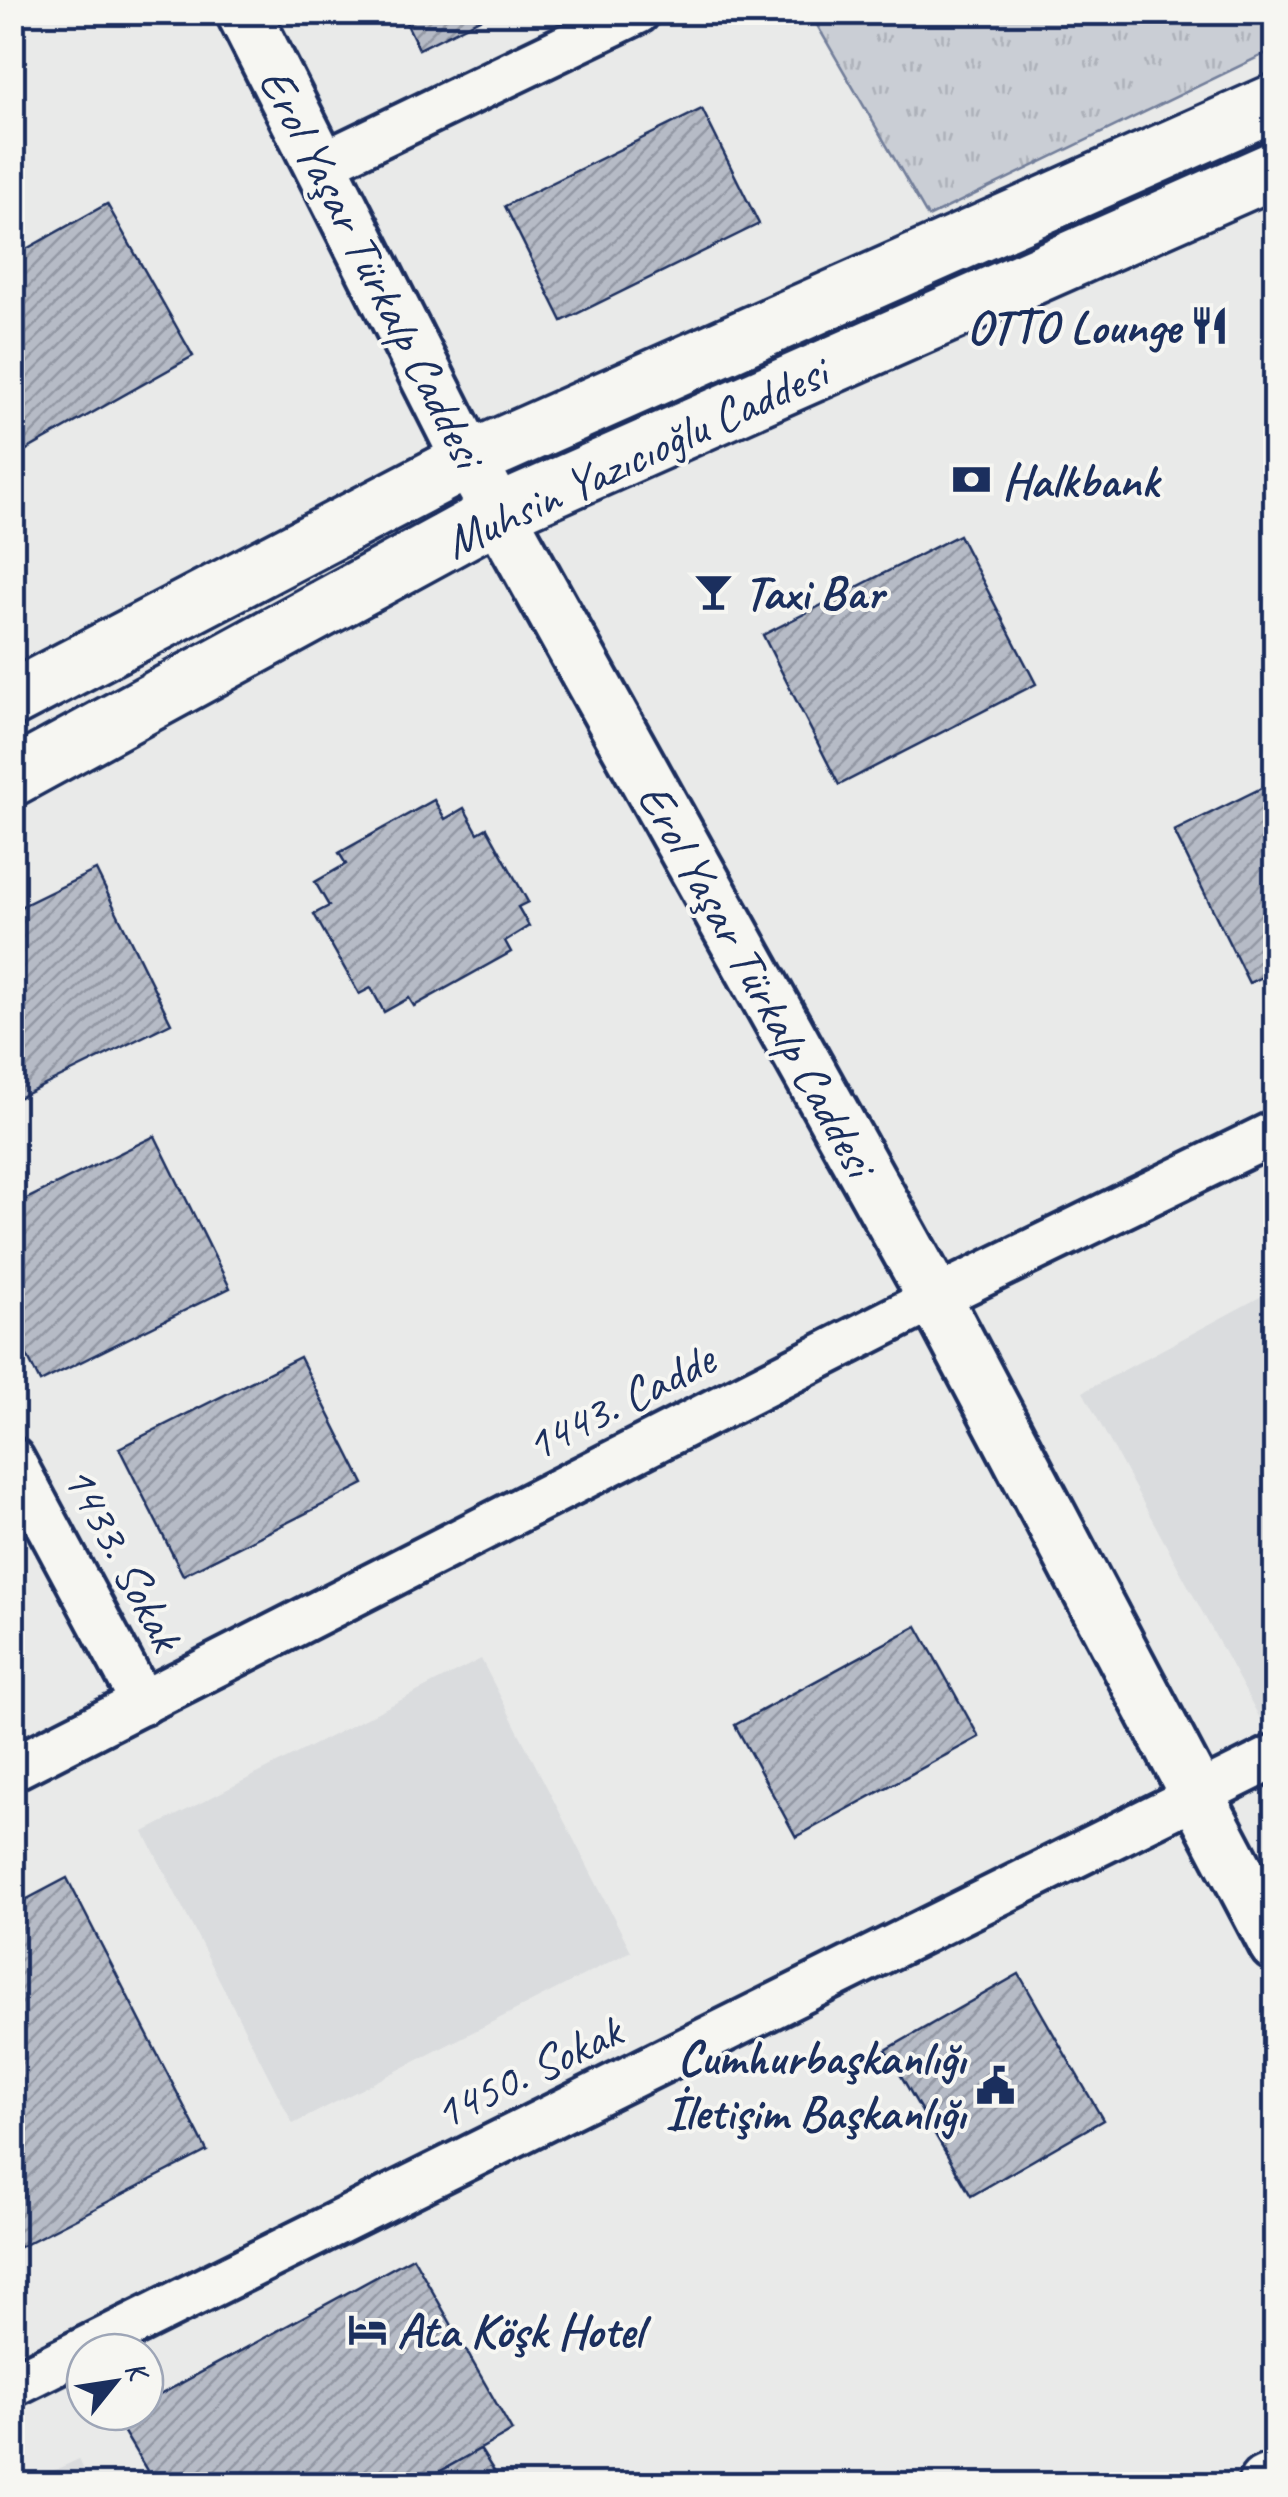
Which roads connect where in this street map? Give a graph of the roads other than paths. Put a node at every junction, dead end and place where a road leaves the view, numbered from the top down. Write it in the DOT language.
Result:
graph roads {
  1 [pos="243,12"];
  2 [pos="638,12"];
  3 [pos="1276,102"];
  4 [pos="322,164"];
  5 [pos="1276,169"];
  6 [pos="470,460"];
  7 [pos="500,512"];
  8 [pos="12,699"];
  9 [pos="12,778"];
  10 [pos="1276,1132"];
  11 [pos="935,1298"];
  12 [pos="12,1459"];
  13 [pos="142,1703"];
  14 [pos="1276,1756"];
  15 [pos="12,1768"];
  16 [pos="1196,1796"];
  17 [pos="1276,1945"];
  18 [pos="12,2385"];
  19 [pos="1276,2480"];
  20 [pos="1266,2484"];
  1 -- 4 [label="street, Erol Yaşar Türkalp Caddesi"];
  2 -- 4 [label="street"];
  3 -- 6 [label="main road, Muhsin Yazıcıoğlu Caddesi"];
  4 -- 6 [label="street, Erol Yaşar Türkalp Caddesi"];
  5 -- 7 [label="main road, Muhsin Yazıcıoğlu Caddesi"];
  6 -- 7 [label="street, Erol Yaşar Türkalp Caddesi"];
  6 -- 8 [label="main road, Muhsin Yazıcıoğlu Caddesi"];
  7 -- 9 [label="main road, Muhsin Yazıcıoğlu Caddesi"];
  7 -- 11 [label="street, Erol Yaşar Türkalp Caddesi"];
  10 -- 11 [label="street, 1443. Cadde"];
  11 -- 13 [label="street, 1443. Cadde"];
  11 -- 16 [label="street, Erol Yaşar Türkalp Caddesi"];
  12 -- 13 [label="street, 1433. Sokak"];
  13 -- 15 [label="street, 1443. Cadde"];
  14 -- 16 [label="street, 1450. Sokak"];
  16 -- 17 [label="street, Erol Yaşar Türkalp Caddesi"];
  16 -- 18 [label="street, 1450. Sokak"];
  19 -- 20 [label="main road"];
}
